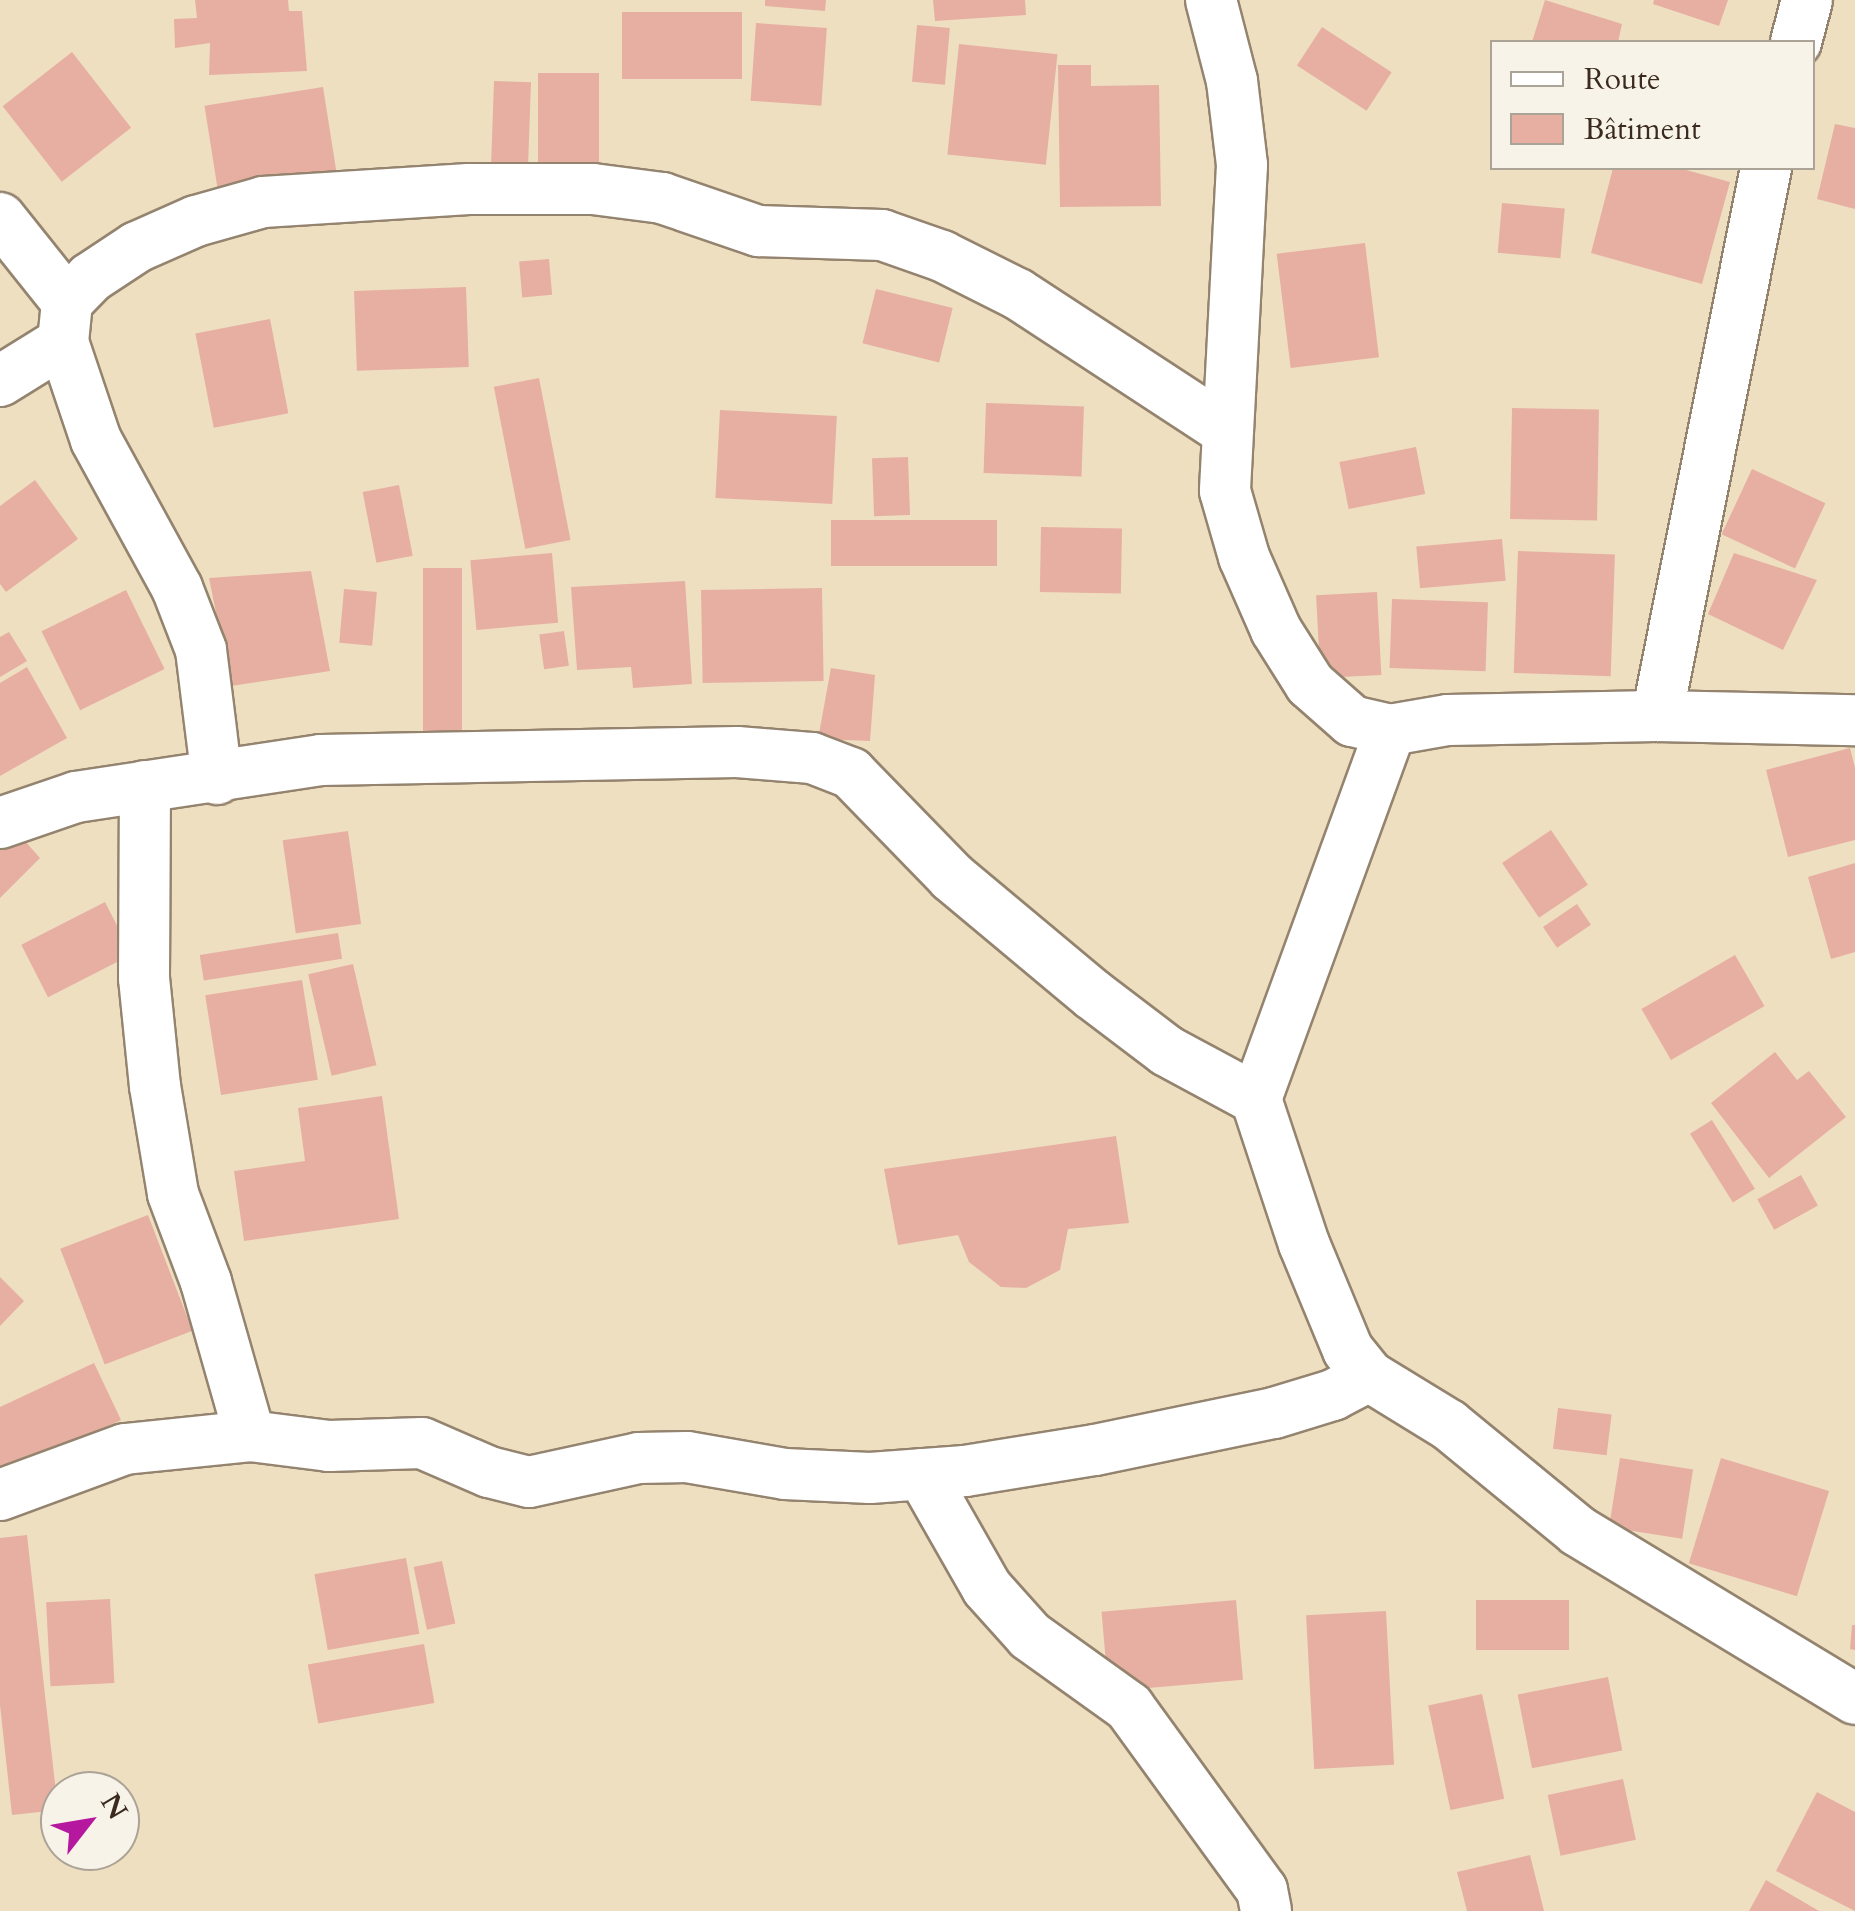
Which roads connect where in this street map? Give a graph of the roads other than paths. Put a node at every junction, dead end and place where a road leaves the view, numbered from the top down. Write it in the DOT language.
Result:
graph roads {
  1 [pos="1210,0"];
  2 [pos="1807,0"];
  3 [pos="1797,40"];
  4 [pos="1766,170"];
  5 [pos="0,218"];
  6 [pos="65,322"];
  7 [pos="0,381"];
  8 [pos="1226,430"];
  9 [pos="1656,716"];
  10 [pos="1855,720"];
  11 [pos="1390,730"];
  12 [pos="217,779"];
  13 [pos="146,786"];
  14 [pos="0,823"];
  15 [pos="1256,1099"];
  16 [pos="1370,1376"];
  17 [pos="250,1436"];
  18 [pos="922,1474"];
  19 [pos="0,1495"];
  20 [pos="1855,1699"];
  21 [pos="1266,1911"];
  1 -- 8 [label="street"];
  2 -- 3 [label="street"];
  4 -- 9 [label="street"];
  5 -- 6 [label="street"];
  6 -- 7 [label="street"];
  6 -- 8 [label="street"];
  6 -- 12 [label="street"];
  8 -- 11 [label="street"];
  9 -- 10 [label="street"];
  9 -- 11 [label="street"];
  11 -- 15 [label="street"];
  12 -- 13 [label="street"];
  12 -- 15 [label="street"];
  13 -- 14 [label="street"];
  13 -- 17 [label="street"];
  15 -- 16 [label="street"];
  16 -- 18 [label="street"];
  16 -- 20 [label="street"];
  17 -- 18 [label="street"];
  17 -- 19 [label="street"];
  18 -- 21 [label="street"];
}
